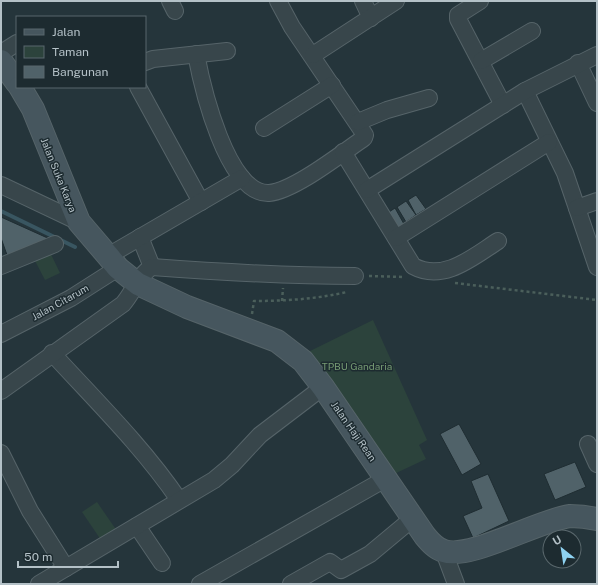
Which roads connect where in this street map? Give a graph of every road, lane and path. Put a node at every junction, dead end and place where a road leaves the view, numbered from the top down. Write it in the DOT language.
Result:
graph roads {
  1 [pos="278,1"];
  2 [pos="363,1"];
  3 [pos="396,1"];
  4 [pos="480,1"];
  5 [pos="371,18"];
  6 [pos="532,31"];
  7 [pos="16,44"];
  8 [pos="227,51"];
  9 [pos="1,53"];
  10 [pos="196,54"];
  11 [pos="313,55"];
  12 [pos="597,55"];
  13 [pos="1,61"];
  14 [pos="481,61"];
  15 [pos="146,62"];
  16 [pos="578,63"];
  17 [pos="16,81"];
  18 [pos="332,85"];
  19 [pos="21,88"];
  20 [pos="139,88"];
  21 [pos="524,92"];
  22 [pos="429,98"];
  23 [pos="597,103"];
  24 [pos="504,105"];
  25 [pos="358,122"];
  26 [pos="264,128"];
  27 [pos="549,142"];
  28 [pos="343,152"];
  29 [pos="242,178"];
  30 [pos="1,185"];
  31 [pos="367,190"];
  32 [pos="597,201"];
  33 [pos="201,202"];
  34 [pos="577,208"];
  35 [pos="79,222"];
  36 [pos="140,237"];
  37 [pos="396,238"];
  38 [pos="498,241"];
  39 [pos="55,244"];
  40 [pos="2,261"];
  41 [pos="113,262"];
  42 [pos="597,267"];
  43 [pos="145,275"];
  44 [pos="410,277"];
  45 [pos="454,283"];
  46 [pos="352,284"];
  47 [pos="597,300"];
  48 [pos="250,331"];
  49 [pos="1,334"];
  50 [pos="52,353"];
  51 [pos="323,386"];
  52 [pos="1,391"];
  53 [pos="588,444"];
  54 [pos="1,453"];
  55 [pos="597,464"];
  56 [pos="387,478"];
  57 [pos="179,500"];
  58 [pos="597,518"];
  59 [pos="408,522"];
  60 [pos="137,526"];
  61 [pos="444,552"];
  62 [pos="162,563"];
  63 [pos="66,568"];
  64 [pos="39,584"];
  65 [pos="200,584"];
  66 [pos="291,584"];
  67 [pos="456,584"];
  1 -- 11 [label="street"];
  2 -- 5 [label="street"];
  3 -- 5 [label="street"];
  4 -- 14 [label="street"];
  5 -- 11 [label="street"];
  6 -- 14 [label="street"];
  7 -- 9 [label="street"];
  8 -- 10 [label="street"];
  10 -- 15 [label="street"];
  10 -- 29 [label="street"];
  11 -- 18 [label="street"];
  12 -- 16 [label="street"];
  13 -- 17 [label="street"];
  14 -- 24 [label="street"];
  16 -- 21 [label="street"];
  16 -- 23 [label="street"];
  18 -- 25 [label="street"];
  18 -- 26 [label="street"];
  19 -- 35 [label="street, Jalan Suka Karya"];
  20 -- 33 [label="street"];
  21 -- 24 [label="street"];
  21 -- 27 [label="street"];
  22 -- 25 [label="street"];
  24 -- 31 [label="street"];
  25 -- 28 [label="street"];
  27 -- 34 [label="street"];
  27 -- 37 [label="street"];
  28 -- 29 [label="street"];
  28 -- 31 [label="street"];
  29 -- 33 [label="street, Jalan Citarum"];
  30 -- 35 [label="street"];
  31 -- 37 [label="street"];
  32 -- 34 [label="street"];
  33 -- 36 [label="street, Jalan Citarum"];
  34 -- 42 [label="street"];
  35 -- 41 [label="street, Jalan Suka Karya"];
  36 -- 41 [label="street, Jalan Citarum"];
  36 -- 43 [label="street"];
  37 -- 38 [label="street"];
  39 -- 40 [label="street"];
  41 -- 43 [label="street, Jalan Haji Rean"];
  41 -- 49 [label="street, Jalan Citarum"];
  43 -- 46 [label="street"];
  43 -- 48 [label="street, Jalan Haji Rean"];
  43 -- 50 [label="street"];
  44 -- 46 [label="path"];
  45 -- 47 [label="path"];
  46 -- 48 [label="path"];
  48 -- 51 [label="street, Jalan Haji Rean"];
  50 -- 52 [label="street"];
  50 -- 57 [label="street"];
  51 -- 56 [label="street, Jalan Haji Rean"];
  51 -- 57 [label="street"];
  53 -- 55 [label="street"];
  54 -- 63 [label="street"];
  56 -- 59 [label="street, Jalan Haji Rean"];
  56 -- 65 [label="street"];
  57 -- 60 [label="street"];
  58 -- 61 [label="street"];
  59 -- 61 [label="street, Jalan Haji Rean"];
  59 -- 66 [label="street"];
  60 -- 62 [label="street"];
  60 -- 63 [label="street"];
  61 -- 67 [label="street"];
  63 -- 64 [label="street"];
}
